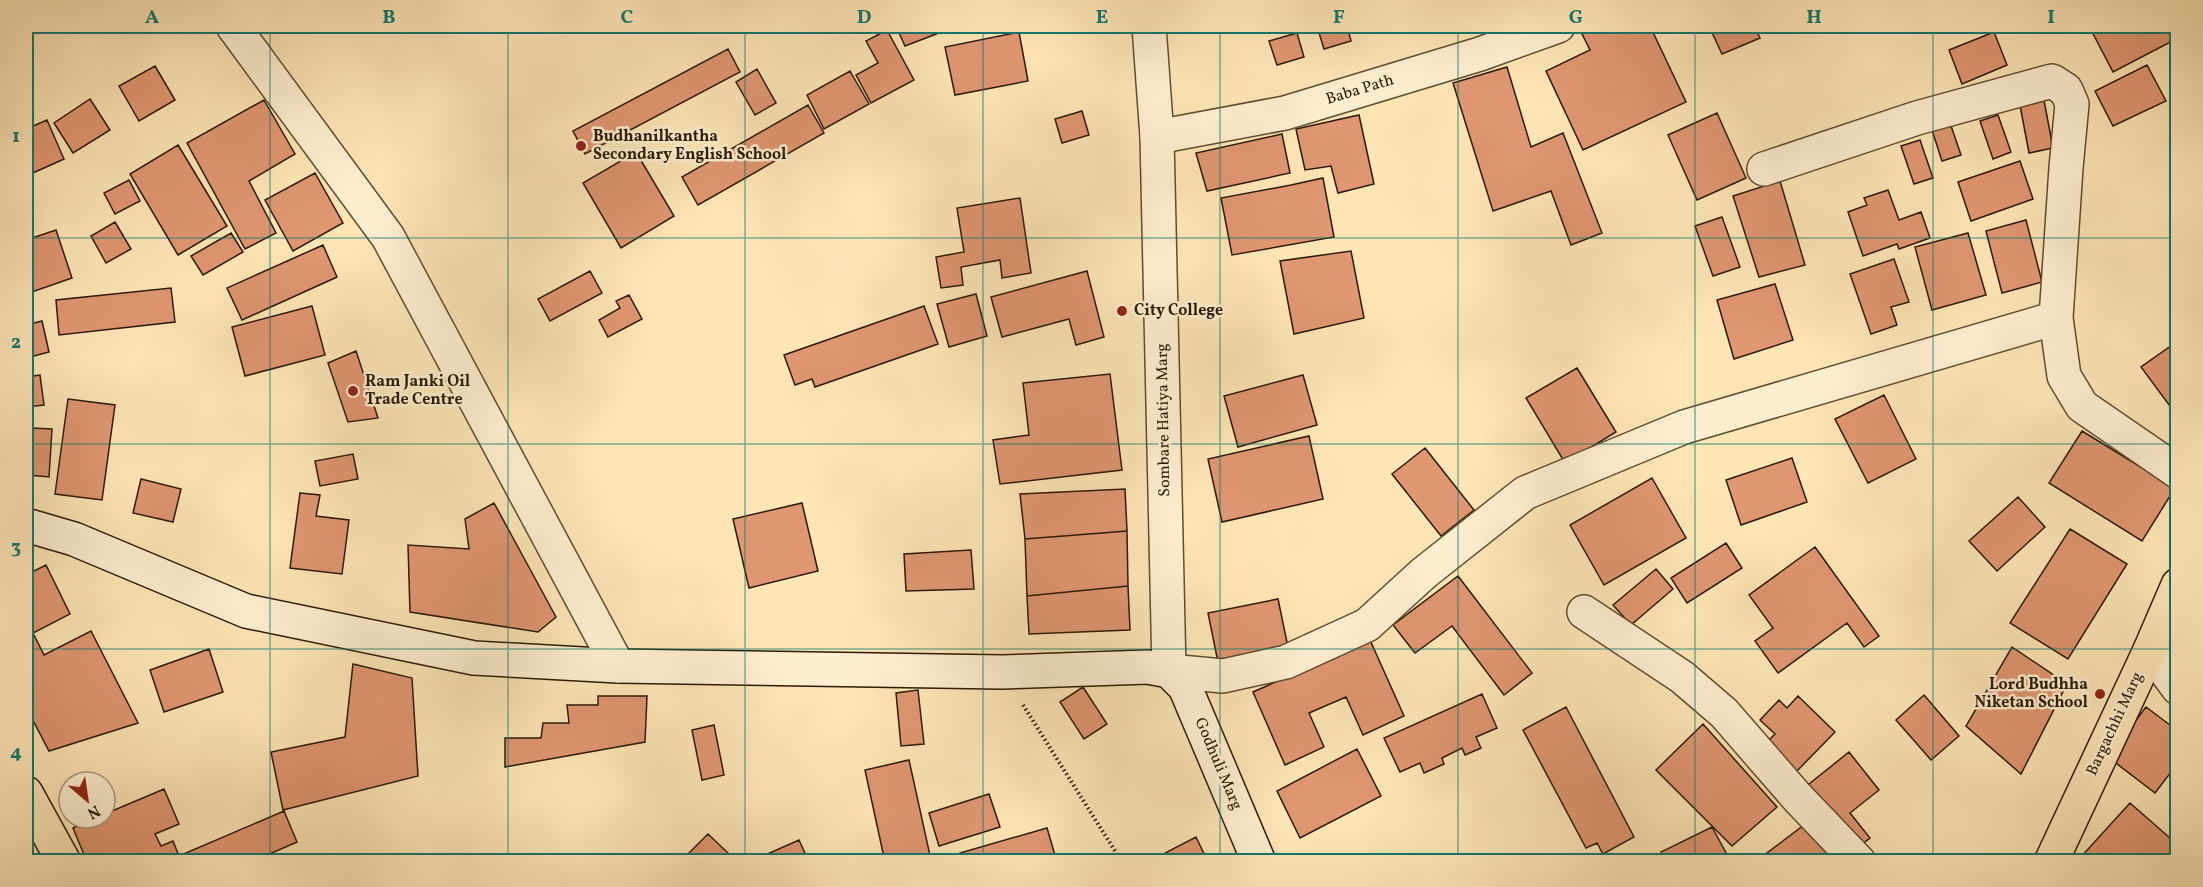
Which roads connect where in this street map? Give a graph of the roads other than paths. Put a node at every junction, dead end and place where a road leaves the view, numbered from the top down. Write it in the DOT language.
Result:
graph roads {
  1 [pos="233,26"];
  2 [pos="1149,26"];
  3 [pos="1558,26"];
  4 [pos="1157,137"];
  5 [pos="1764,169"];
  6 [pos="2056,318"];
  7 [pos="2178,472"];
  8 [pos="26,525"];
  9 [pos="2178,585"];
  10 [pos="1584,612"];
  11 [pos="2150,650"];
  12 [pos="618,666"];
  13 [pos="1169,671"];
  14 [pos="2178,688"];
  15 [pos="26,793"];
  16 [pos="64,861"];
  17 [pos="1259,861"];
  18 [pos="1859,861"];
  19 [pos="2051,861"];
  1 -- 12 [label="street"];
  2 -- 4 [label="street, Sombare Hatiya Marg"];
  3 -- 4 [label="street, Baba Path"];
  4 -- 13 [label="street, Sombare Hatiya Marg"];
  5 -- 6 [label="street"];
  6 -- 7 [label="street"];
  6 -- 13 [label="street"];
  8 -- 12 [label="street"];
  9 -- 11 [label="main road, Bargachhi Marg"];
  10 -- 18 [label="street"];
  11 -- 14 [label="street"];
  11 -- 19 [label="main road, Bargachhi Marg"];
  12 -- 13 [label="street"];
  13 -- 17 [label="street, Godhuli Marg"];
  15 -- 16 [label="main road"];
}
